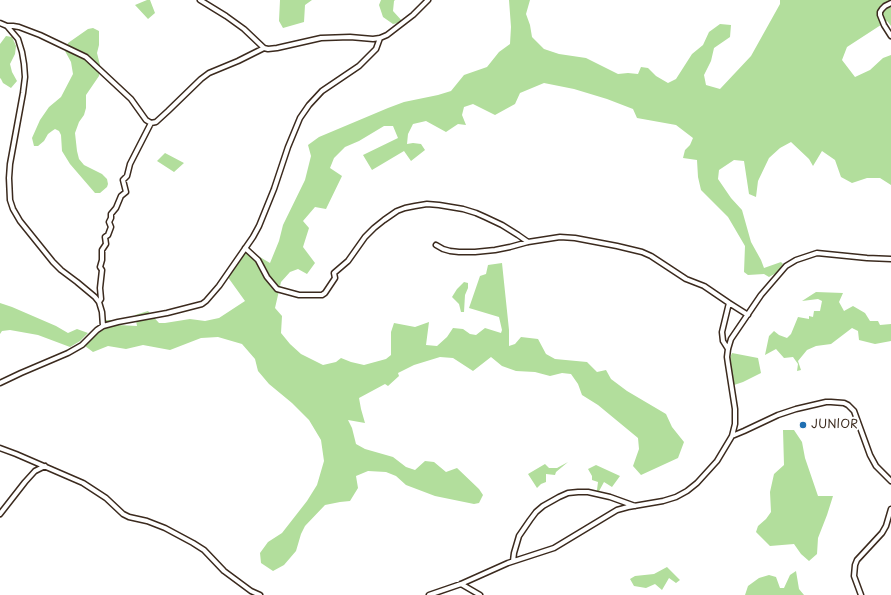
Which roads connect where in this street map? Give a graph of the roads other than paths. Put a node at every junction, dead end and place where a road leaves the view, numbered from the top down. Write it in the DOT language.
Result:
graph roads {
  1 [pos="200,0"];
  2 [pos="428,0"];
  3 [pos="891,3"];
  4 [pos="0,23"];
  5 [pos="8,26"];
  6 [pos="891,36"];
  7 [pos="380,38"];
  8 [pos="264,48"];
  9 [pos="151,123"];
  10 [pos="528,242"];
  11 [pos="436,245"];
  12 [pos="245,248"];
  13 [pos="891,259"];
  14 [pos="99,302"];
  15 [pos="729,303"];
  16 [pos="748,314"];
  17 [pos="102,326"];
  18 [pos="728,349"];
  19 [pos="0,383"];
  20 [pos="732,436"];
  21 [pos="0,448"];
  22 [pos="45,466"];
  23 [pos="891,481"];
  24 [pos="635,506"];
  25 [pos="891,509"];
  26 [pos="0,514"];
  27 [pos="513,561"];
  28 [pos="461,584"];
  29 [pos="260,595"];
  30 [pos="429,595"];
  31 [pos="480,595"];
  32 [pos="861,595"];
  1 -- 8 [label="street"];
  2 -- 7 [label="street"];
  3 -- 6 [label="street"];
  4 -- 5 [label="street"];
  5 -- 9 [label="street"];
  5 -- 14 [label="street"];
  7 -- 8 [label="street"];
  7 -- 12 [label="street"];
  8 -- 9 [label="street"];
  9 -- 14 [label="street"];
  10 -- 11 [label="street"];
  10 -- 12 [label="street"];
  10 -- 15 [label="street"];
  12 -- 17 [label="street"];
  13 -- 16 [label="street"];
  14 -- 17 [label="street"];
  15 -- 16 [label="street"];
  15 -- 18 [label="street"];
  16 -- 18 [label="street"];
  17 -- 19 [label="street"];
  18 -- 20 [label="street"];
  20 -- 23 [label="street"];
  20 -- 24 [label="street"];
  21 -- 22 [label="street"];
  22 -- 26 [label="street"];
  22 -- 29 [label="street"];
  24 -- 27 [label="street"];
  24 -- 27 [label="street"];
  25 -- 32 [label="street"];
  27 -- 28 [label="street"];
  28 -- 30 [label="street"];
  28 -- 31 [label="street"];
}
